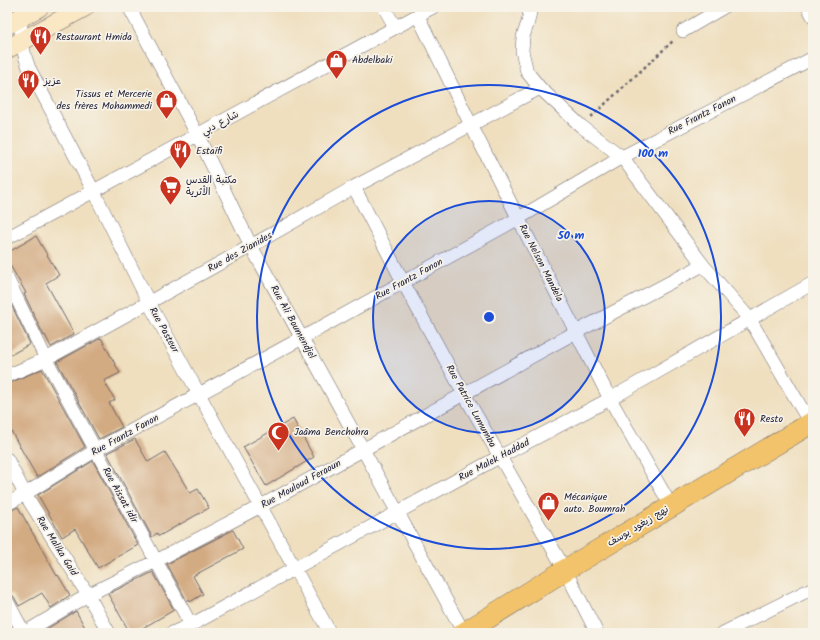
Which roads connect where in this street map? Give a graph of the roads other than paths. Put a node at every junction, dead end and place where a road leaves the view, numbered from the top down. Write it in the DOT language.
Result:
graph roads {
  1 [pos="39,7"];
  2 [pos="85,7"];
  3 [pos="129,7"];
  4 [pos="384,7"];
  5 [pos="433,7"];
  6 [pos="531,7"];
  7 [pos="724,7"];
  8 [pos="808,7"];
  9 [pos="17,16"];
  10 [pos="418,16"];
  11 [pos="813,16"];
  12 [pos="395,27"];
  13 [pos="683,31"];
  14 [pos="14,46"];
  15 [pos="813,58"];
  16 [pos="540,88"];
  17 [pos="471,125"];
  18 [pos="198,136"];
  19 [pos="622,158"];
  20 [pos="354,188"];
  21 [pos="94,192"];
  22 [pos="519,218"];
  23 [pos="7,238"];
  24 [pos="251,246"];
  25 [pos="703,265"];
  26 [pos="7,278"];
  27 [pos="403,282"];
  28 [pos="813,283"];
  29 [pos="148,303"];
  30 [pos="749,318"];
  31 [pos="576,332"];
  32 [pos="302,338"];
  33 [pos="46,359"];
  34 [pos="7,376"];
  35 [pos="199,394"];
  36 [pos="464,394"];
  37 [pos="610,399"];
  38 [pos="812,422"];
  39 [pos="96,450"];
  40 [pos="363,450"];
  41 [pos="499,457"];
  42 [pos="7,459"];
  43 [pos="25,494"];
  44 [pos="7,504"];
  45 [pos="261,506"];
  46 [pos="671,506"];
  47 [pos="398,513"];
  48 [pos="156,561"];
  49 [pos="296,569"];
  50 [pos="565,570"];
  51 [pos="813,588"];
  52 [pos="88,595"];
  53 [pos="7,601"];
  54 [pos="191,625"];
  55 [pos="24,633"];
  56 [pos="109,633"];
  57 [pos="172,633"];
  58 [pos="330,633"];
  59 [pos="464,633"];
  60 [pos="597,633"];
  61 [pos="723,633"];
  1 -- 9 [label="main road"];
  2 -- 14 [label="main road"];
  3 -- 18 [label="street, Rue Ali Boumendjel"];
  4 -- 12 [label="street"];
  5 -- 10 [label="street, شارع دبي"];
  6 -- 16 [label="street"];
  7 -- 13 [label="street"];
  8 -- 11 [label="street"];
  9 -- 14 [label="street, Rue Pasteur"];
  10 -- 12 [label="street, شارع دبي"];
  10 -- 17 [label="street, Rue Nelson Mandela"];
  12 -- 18 [label="street, شارع دبي"];
  14 -- 21 [label="street, Rue Pasteur"];
  15 -- 19 [label="street, Rue Frantz Fanon"];
  16 -- 17 [label="street, Rue des Zianides"];
  16 -- 19 [label="street"];
  17 -- 20 [label="street, Rue des Zianides"];
  17 -- 22 [label="street, Rue Nelson Mandela"];
  18 -- 21 [label="street, شارع دبي"];
  18 -- 24 [label="street, Rue Ali Boumendjel"];
  19 -- 22 [label="street, Rue Frantz Fanon"];
  19 -- 25 [label="street"];
  20 -- 24 [label="street, Rue des Zianides"];
  20 -- 27 [label="street, Rue Patrice Lumumba"];
  21 -- 23 [label="street, شارع دبي"];
  21 -- 29 [label="street, Rue Pasteur"];
  22 -- 27 [label="street, Rue Frantz Fanon"];
  22 -- 31 [label="street, Rue Nelson Mandela"];
  24 -- 29 [label="street, Rue des Zianides"];
  24 -- 32 [label="street, Rue Ali Boumendjel"];
  25 -- 30 [label="street"];
  25 -- 31 [label="street, Rue Mouloud Feraoun"];
  26 -- 33 [label="street, Rue Aissat idir"];
  27 -- 32 [label="street, Rue Frantz Fanon"];
  27 -- 36 [label="street, Rue Patrice Lumumba"];
  28 -- 30 [label="street, Rue Malek Haddad"];
  29 -- 33 [label="street, Rue des Zianides"];
  29 -- 35 [label="street, Rue Pasteur"];
  30 -- 37 [label="street, Rue Malek Haddad"];
  30 -- 38 [label="street"];
  31 -- 36 [label="street, Rue Mouloud Feraoun"];
  31 -- 37 [label="street, Rue Nelson Mandela"];
  32 -- 35 [label="street, Rue Frantz Fanon"];
  32 -- 40 [label="street, Rue Ali Boumendjel"];
  33 -- 34 [label="street, Rue des Zianides"];
  33 -- 39 [label="street, Rue Aissat idir"];
  35 -- 39 [label="street, Rue Frantz Fanon"];
  35 -- 45 [label="street, Rue Pasteur"];
  36 -- 40 [label="street, Rue Mouloud Feraoun"];
  36 -- 41 [label="street, Rue Patrice Lumumba"];
  37 -- 41 [label="street, Rue Malek Haddad"];
  37 -- 46 [label="street, Rue Nelson Mandela"];
  38 -- 46 [label="main road, نهج زيغود يوسف"];
  39 -- 43 [label="street, Rue Frantz Fanon"];
  39 -- 48 [label="street, Rue Aissat idir"];
  40 -- 45 [label="street, Rue Mouloud Feraoun"];
  40 -- 47 [label="street, Rue Ali Boumendjel"];
  41 -- 47 [label="street, Rue Malek Haddad"];
  41 -- 50 [label="street, Rue Patrice Lumumba"];
  42 -- 43 [label="street, Rue Malika Gaid"];
  43 -- 44 [label="street, Rue Frantz Fanon"];
  43 -- 52 [label="street, Rue Malika Gaid"];
  45 -- 48 [label="street, Rue Mouloud Feraoun"];
  45 -- 49 [label="street, Rue Pasteur"];
  46 -- 50 [label="main road, نهج زيغود يوسف"];
  47 -- 49 [label="street, Rue Malek Haddad"];
  47 -- 59 [label="street, Rue Ali Boumendjel"];
  48 -- 52 [label="street, Rue Mouloud Feraoun"];
  48 -- 54 [label="street, Rue Aissat idir"];
  49 -- 54 [label="street, Rue Malek Haddad"];
  49 -- 58 [label="street, Rue Pasteur"];
  50 -- 59 [label="main road, نهج زيغود يوسف"];
  50 -- 60 [label="street, Rue Patrice Lumumba"];
  51 -- 61 [label="street"];
  52 -- 55 [label="street, Rue Mouloud Feraoun"];
  52 -- 56 [label="street, Rue Malika Gaid"];
  53 -- 55 [label="street"];
  54 -- 57 [label="street, Rue Malek Haddad"];
}
